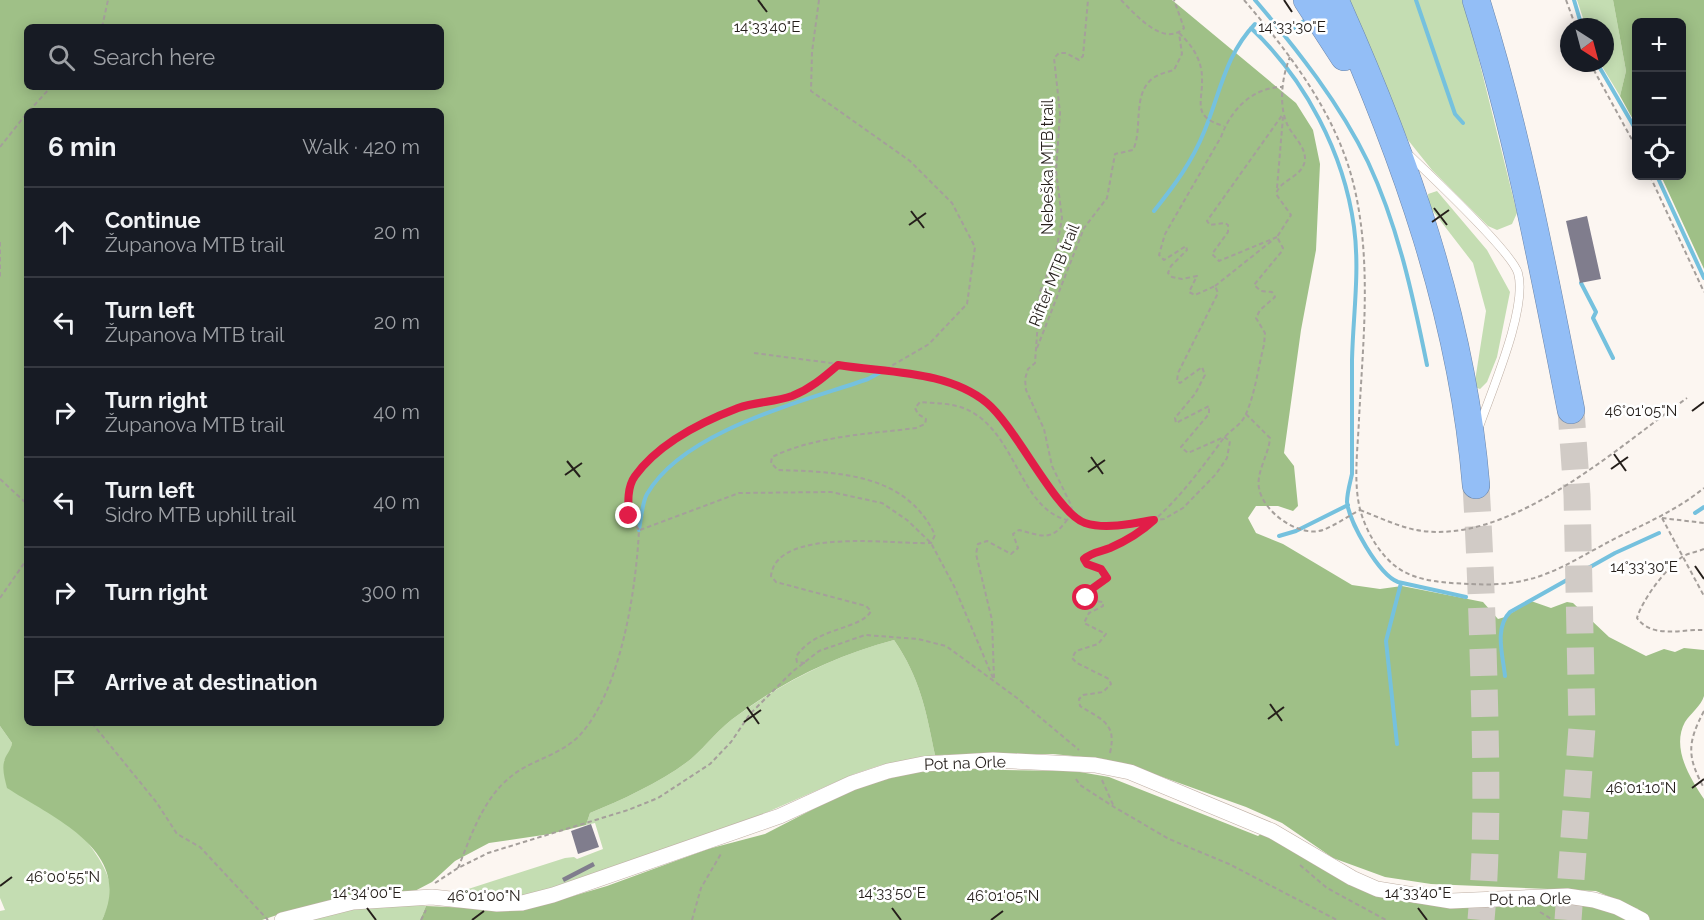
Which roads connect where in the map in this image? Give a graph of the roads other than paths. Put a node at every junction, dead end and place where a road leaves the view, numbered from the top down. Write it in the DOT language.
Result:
graph roads {
  1 [pos="1307,0"];
  2 [pos="1335,0"];
  3 [pos="1476,0"];
  4 [pos="1490,0"];
  5 [pos="1498,71"];
  6 [pos="1391,133"];
  7 [pos="1529,270"];
  8 [pos="1571,411"];
  9 [pos="1472,445"];
  10 [pos="1476,485"];
  11 [pos="282,920"];
  12 [pos="1642,920"];
  1 -- 6 [label="highway"];
  2 -- 6 [label="highway"];
  3 -- 5 [label="highway"];
  4 -- 5 [label="highway"];
  5 -- 7 [label="highway"];
  6 -- 7 [label="lane"];
  6 -- 9 [label="highway"];
  7 -- 8 [label="highway"];
  7 -- 9 [label="lane"];
  9 -- 10 [label="highway"];
  11 -- 12 [label="street, Pot na Orle"];
}
